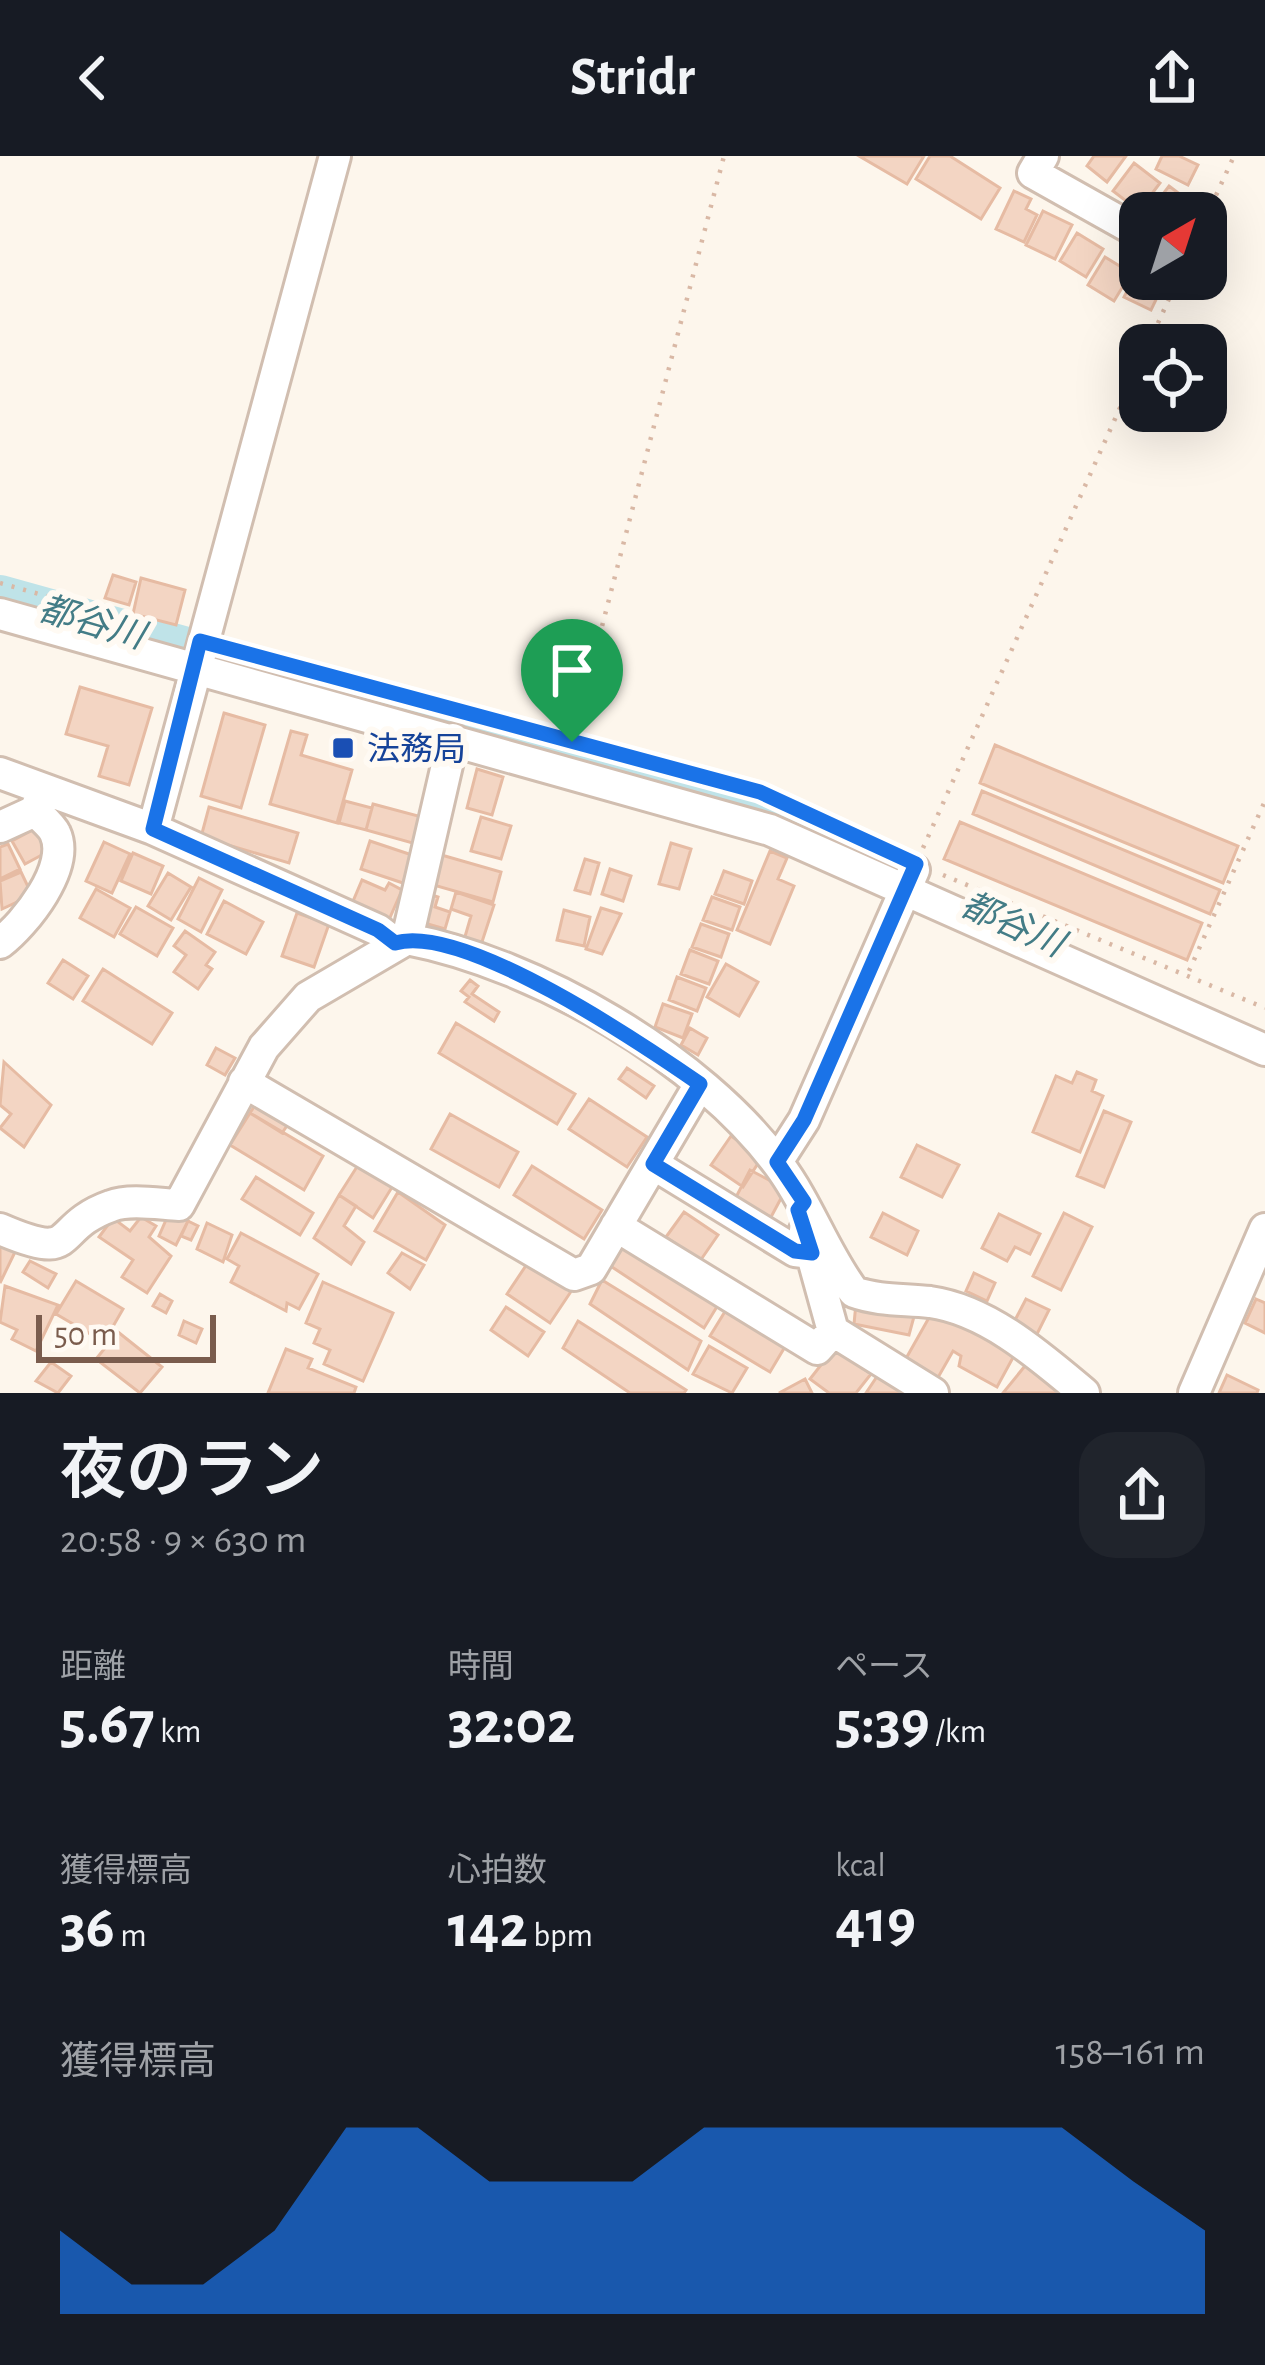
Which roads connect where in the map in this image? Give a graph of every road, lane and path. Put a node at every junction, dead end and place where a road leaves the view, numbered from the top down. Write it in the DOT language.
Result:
graph roads {
  1 [pos="335,156"];
  2 [pos="724,156"];
  3 [pos="1043,156"];
  4 [pos="1234,156"];
  5 [pos="1217,192"];
  6 [pos="1119,221"];
  7 [pos="1119,410"];
  8 [pos="0,583"];
  9 [pos="67,602"];
  10 [pos="0,614"];
  11 [pos="198,657"];
  12 [pos="332,676"];
  13 [pos="452,740"];
  14 [pos="572,742"];
  15 [pos="0,772"];
  16 [pos="40,798"];
  17 [pos="1265,801"];
  18 [pos="0,827"];
  19 [pos="153,829"];
  20 [pos="842,830"];
  21 [pos="911,876"];
  22 [pos="401,941"];
  23 [pos="1,949"];
  24 [pos="1188,973"];
  25 [pos="1265,1008"];
  26 [pos="1265,1050"];
  27 [pos="244,1082"];
  28 [pos="700,1084"];
  29 [pos="777,1162"];
  30 [pos="653,1164"];
  31 [pos="804,1202"];
  32 [pos="616,1226"];
  33 [pos="0,1229"];
  34 [pos="1265,1229"];
  35 [pos="812,1253"];
  36 [pos="833,1331"];
  37 [pos="933,1393"];
  38 [pos="1084,1393"];
  39 [pos="1194,1393"];
  1 -- 11 [label="street"];
  2 -- 14 [label="path"];
  3 -- 6 [label="street"];
  4 -- 5 [label="path"];
  7 -- 21 [label="path"];
  8 -- 9 [label="path"];
  10 -- 11 [label="street"];
  11 -- 13 [label="street"];
  11 -- 19 [label="street"];
  12 -- 14 [label="path"];
  13 -- 21 [label="street"];
  13 -- 22 [label="street"];
  14 -- 20 [label="path"];
  15 -- 16 [label="street"];
  16 -- 18 [label="street"];
  16 -- 19 [label="street"];
  16 -- 23 [label="street"];
  17 -- 24 [label="path"];
  19 -- 22 [label="street"];
  21 -- 24 [label="path"];
  21 -- 26 [label="street"];
  21 -- 29 [label="street"];
  22 -- 27 [label="street"];
  22 -- 28 [label="street"];
  24 -- 25 [label="path"];
  27 -- 32 [label="street"];
  27 -- 33 [label="street"];
  28 -- 29 [label="street"];
  28 -- 30 [label="street"];
  29 -- 31 [label="street"];
  30 -- 32 [label="street"];
  30 -- 35 [label="street"];
  31 -- 35 [label="street"];
  31 -- 38 [label="street"];
  32 -- 36 [label="street"];
  34 -- 39 [label="street"];
  35 -- 36 [label="street"];
  36 -- 37 [label="street"];
}
